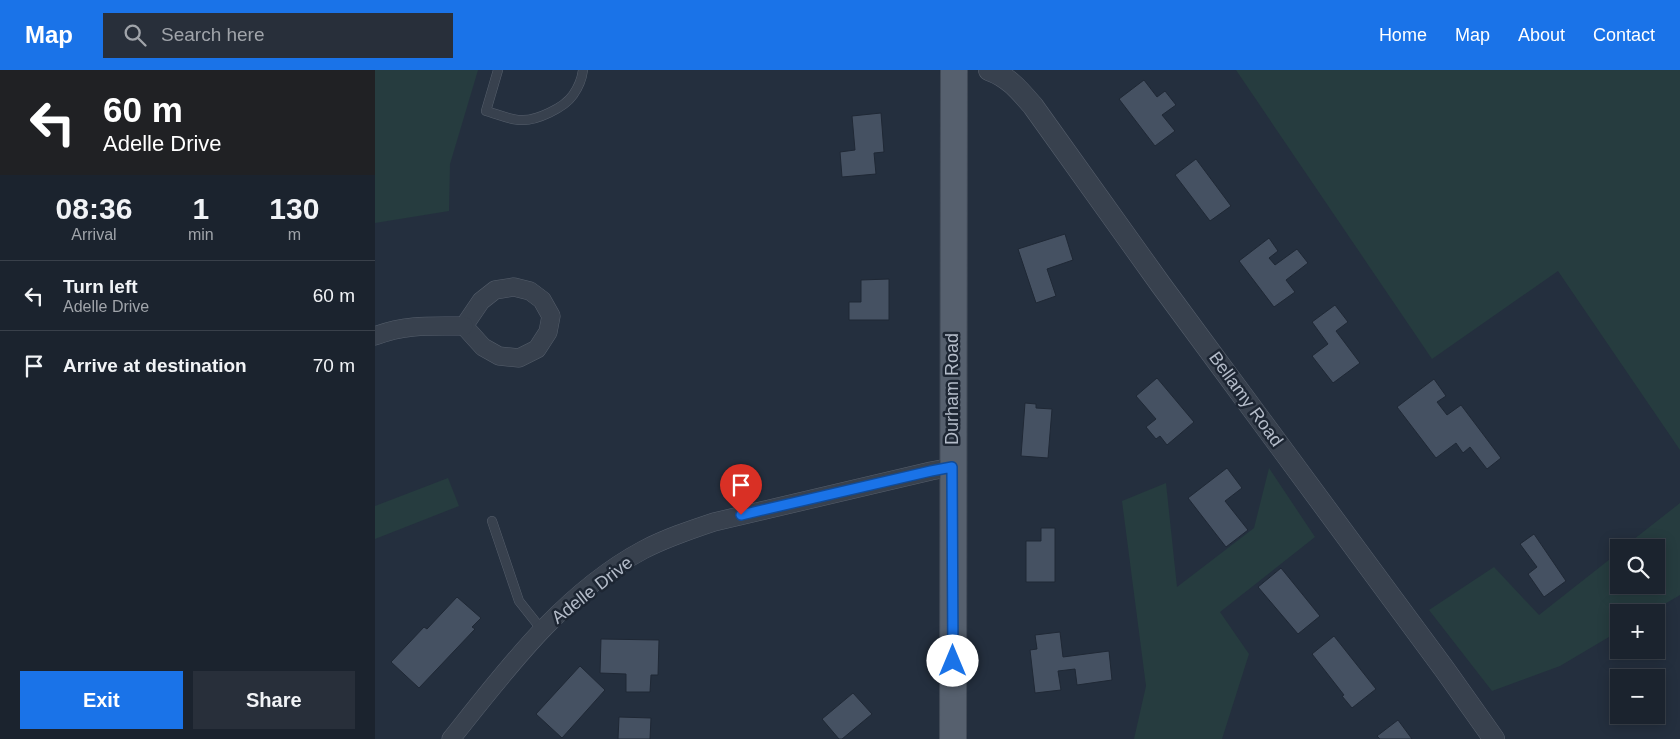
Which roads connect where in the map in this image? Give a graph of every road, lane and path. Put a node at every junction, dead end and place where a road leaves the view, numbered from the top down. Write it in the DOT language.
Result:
graph roads {
  1 [pos="498,70"];
  2 [pos="583,70"];
  3 [pos="954,70"];
  4 [pos="989,70"];
  5 [pos="464,326"];
  6 [pos="375,336"];
  7 [pos="952,467"];
  8 [pos="492,521"];
  9 [pos="542,630"];
  10 [pos="451,739"];
  11 [pos="953,739"];
  12 [pos="1494,739"];
  1 -- 2 [label="lane"];
  3 -- 7 [label="main road, Durham Road"];
  4 -- 12 [label="street, Bellamy Road"];
  5 -- 5 [label="street"];
  5 -- 6 [label="street"];
  7 -- 9 [label="street, Adelle Drive"];
  7 -- 11 [label="main road, Durham Road"];
  8 -- 9 [label="lane"];
  9 -- 10 [label="street, Adelle Drive"];
}
